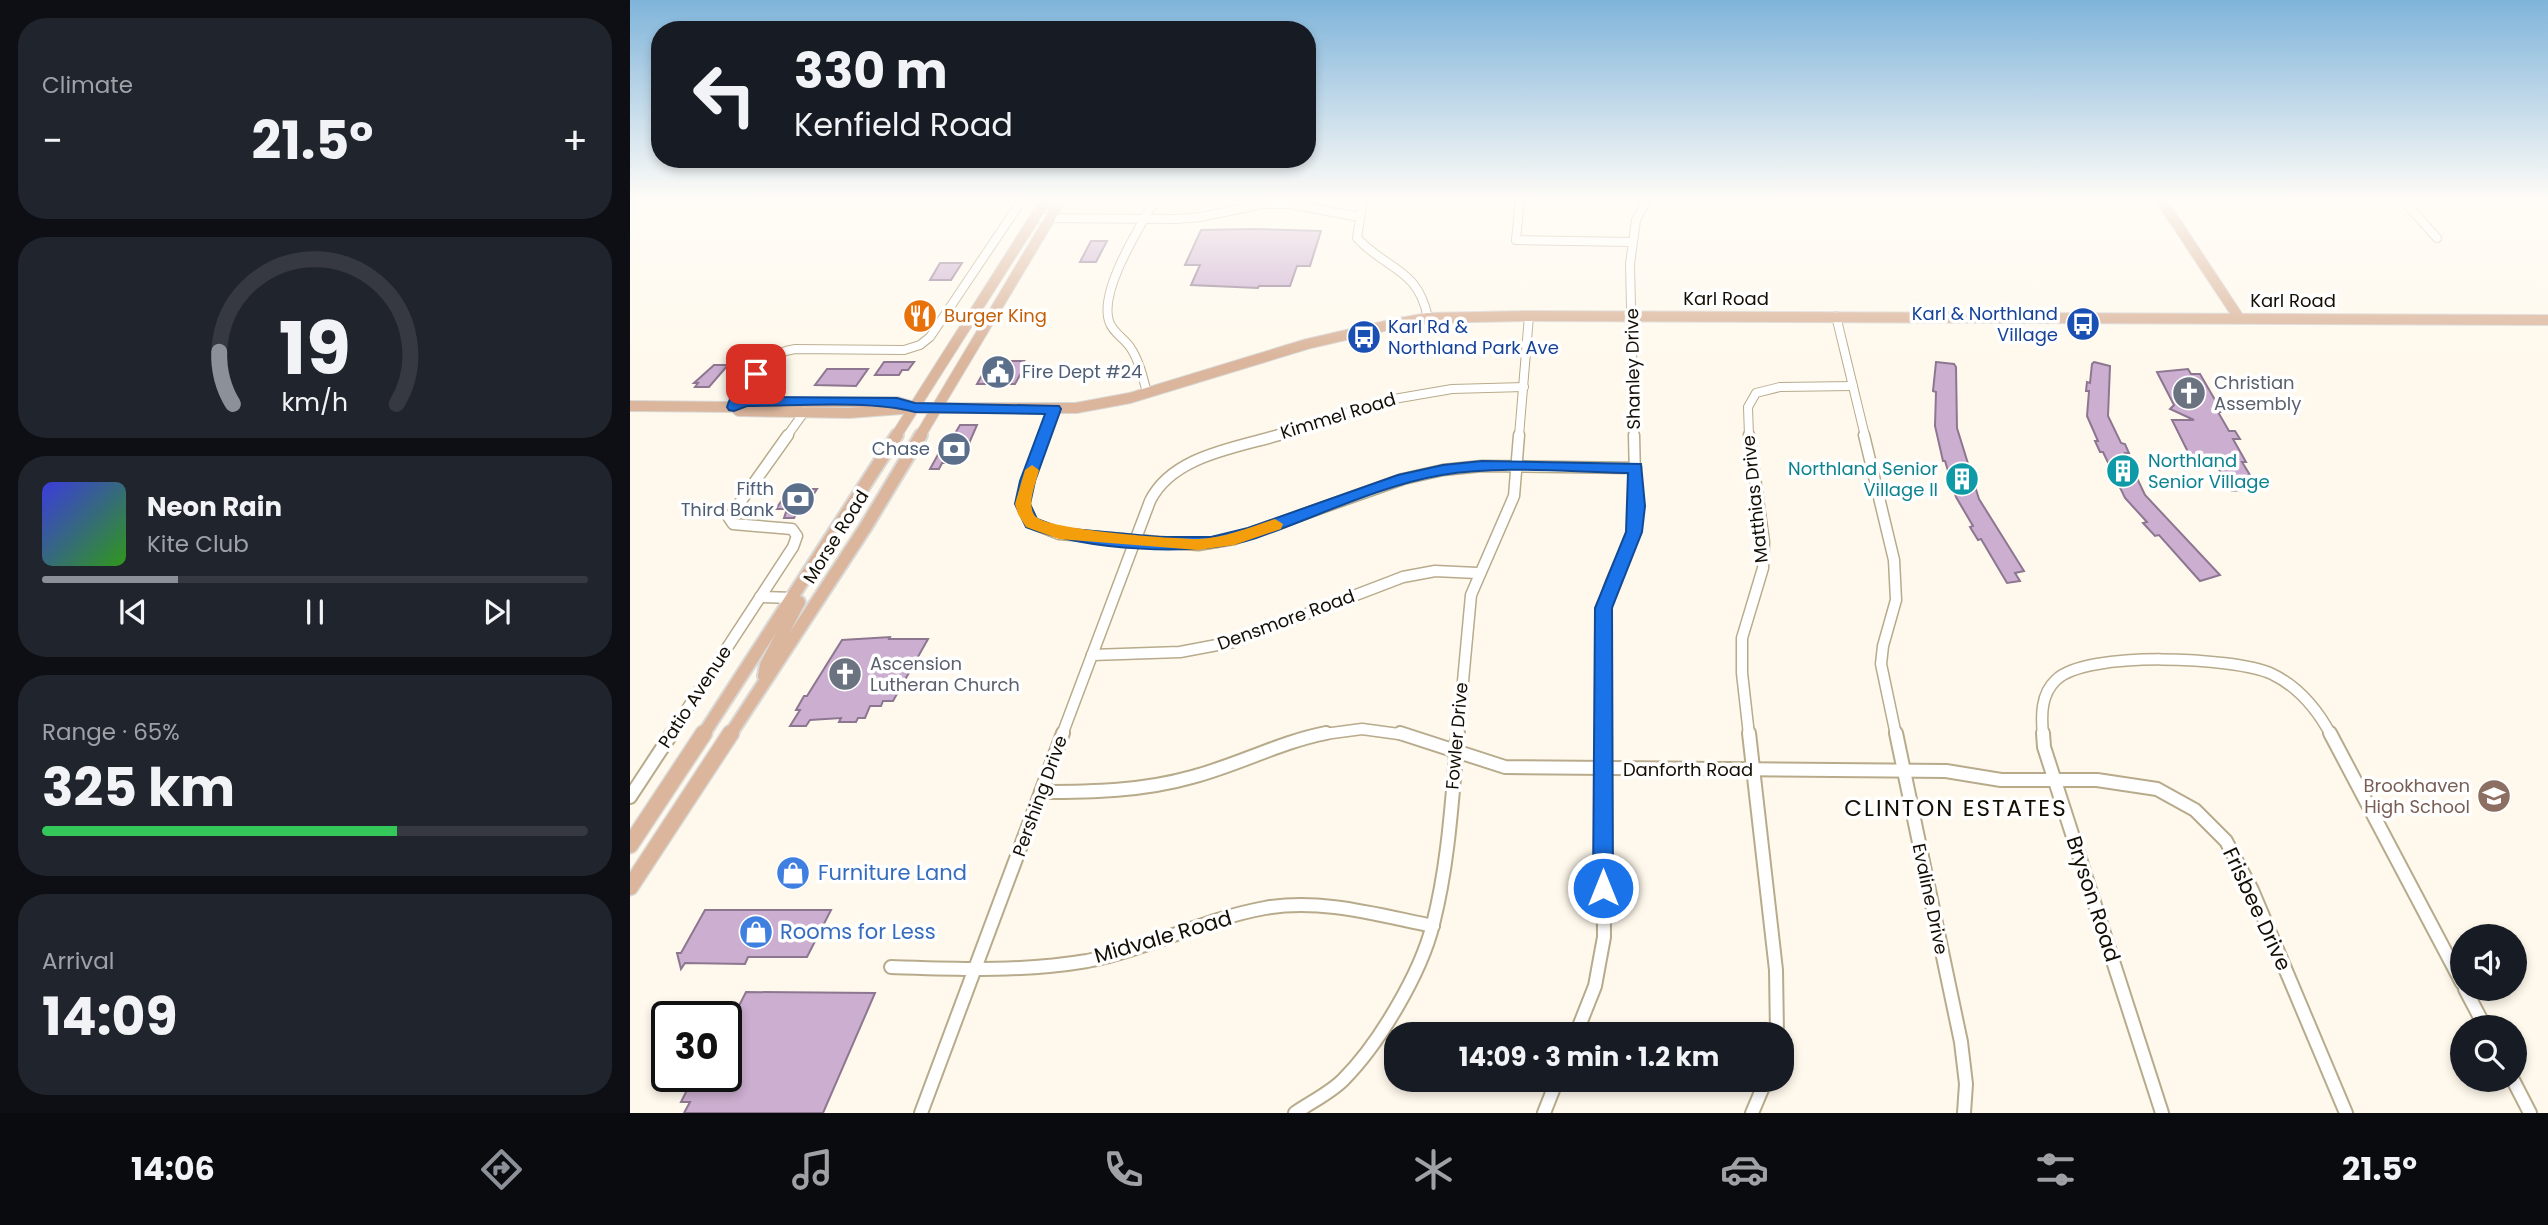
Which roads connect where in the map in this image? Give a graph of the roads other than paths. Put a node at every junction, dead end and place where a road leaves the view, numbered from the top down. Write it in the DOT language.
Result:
graph roads {
  1 [pos="987,252"];
  2 [pos="1013,252"];
  3 [pos="1030,252"];
  4 [pos="1129,252"];
  5 [pos="1370,252"];
  6 [pos="1632,252"];
  7 [pos="2195,252"];
  8 [pos="1529,316"];
  9 [pos="1632,316"];
  10 [pos="1836,316"];
  11 [pos="1428,318"];
  12 [pos="2239,318"];
  13 [pos="2548,320"];
  14 [pos="1853,386"];
  15 [pos="1524,387"];
  16 [pos="1147,393"];
  17 [pos="630,406"];
  18 [pos="734,407"];
  19 [pos="915,408"];
  20 [pos="939,408"];
  21 [pos="1054,409"];
  22 [pos="805,411"];
  23 [pos="1518,466"];
  24 [pos="1636,468"];
  25 [pos="1161,481"];
  26 [pos="1135,541"];
  27 [pos="1477,573"];
  28 [pos="760,597"];
  29 [pos="794,598"];
  30 [pos="1092,655"];
  31 [pos="764,683"];
  32 [pos="1456,753"];
  33 [pos="1603,769"];
  34 [pos="1753,771"];
  35 [pos="1903,771"];
  36 [pos="2055,780"];
  37 [pos="1041,792"];
  38 [pos="630,797"];
  39 [pos="630,845"];
  40 [pos="630,887"];
  41 [pos="1433,926"];
  42 [pos="2450,960"];
  43 [pos="891,967"];
  44 [pos="976,968"];
  45 [pos="1581,1022"];
  46 [pos="1777,1022"];
  47 [pos="1552,1092"];
  48 [pos="1761,1092"];
  49 [pos="2519,1092"];
  50 [pos="921,1113"];
  51 [pos="1295,1113"];
  52 [pos="1544,1113"];
  53 [pos="1752,1113"];
  54 [pos="1964,1113"];
  55 [pos="2162,1113"];
  56 [pos="2346,1113"];
  57 [pos="2530,1113"];
  1 -- 18 [label="street"];
  2 -- 19 [label="main road, Morse Road"];
  3 -- 20 [label="main road, Morse Road"];
  4 -- 16 [label="street"];
  5 -- 11 [label="street"];
  6 -- 9 [label="street, Shanley Drive"];
  7 -- 12 [label="main road"];
  8 -- 9 [label="main road, Karl Road"];
  8 -- 11 [label="main road, Karl Road"];
  8 -- 15 [label="street, Fowler Drive"];
  9 -- 10 [label="main road, Karl Road"];
  9 -- 24 [label="street, Shanley Drive"];
  10 -- 12 [label="main road, Karl Road"];
  10 -- 14 [label="street, Evaline Drive"];
  11 -- 16 [label="main road, Karl Road"];
  12 -- 13 [label="main road, Karl Road"];
  14 -- 34 [label="street, Matthias Drive"];
  14 -- 35 [label="street, Evaline Drive"];
  15 -- 23 [label="street, Fowler Drive"];
  15 -- 25 [label="street, Kimmel Road"];
  16 -- 21 [label="main road, Karl Road"];
  17 -- 18 [label="main road, Karl Road"];
  18 -- 19 [label="main road, Karl Road"];
  18 -- 22 [label="main road, Karl Road"];
  19 -- 20 [label="main road, Karl Road"];
  19 -- 22 [label="main road, Karl Road"];
  19 -- 29 [label="main road, Morse Road"];
  20 -- 21 [label="main road, Karl Road"];
  20 -- 31 [label="main road, Morse Road"];
  21 -- 26 [label="street"];
  22 -- 28 [label="street, Patio Avenue"];
  23 -- 24 [label="street"];
  23 -- 26 [label="street"];
  23 -- 27 [label="street, Fowler Drive"];
  24 -- 33 [label="street, Shanley Drive"];
  25 -- 26 [label="street, Pershing Drive"];
  26 -- 30 [label="street, Pershing Drive"];
  27 -- 30 [label="street, Densmore Road"];
  27 -- 32 [label="street, Fowler Drive"];
  28 -- 29 [label="street"];
  28 -- 38 [label="street, Patio Avenue"];
  29 -- 31 [label="main road"];
  29 -- 39 [label="main road, Morse Road"];
  30 -- 37 [label="street, Pershing Drive"];
  31 -- 40 [label="main road, Morse Road"];
  32 -- 33 [label="street, Danforth Road"];
  32 -- 37 [label="street, Danforth Road"];
  32 -- 41 [label="street, Fowler Drive"];
  33 -- 34 [label="street, Danforth Road"];
  33 -- 45 [label="street, Shanley Drive"];
  34 -- 35 [label="street, Danforth Road"];
  34 -- 46 [label="street, Matthias Drive"];
  35 -- 36 [label="street, Danforth Road"];
  35 -- 54 [label="street, Evaline Drive"];
  36 -- 42 [label="street, Bryson Road"];
  36 -- 55 [label="street, Bryson Road"];
  36 -- 56 [label="street, Frisbee Drive"];
  37 -- 44 [label="street, Pershing Drive"];
  41 -- 44 [label="street, Midvale Road"];
  41 -- 51 [label="street, Fowler Drive"];
  43 -- 44 [label="street, Midvale Road"];
  44 -- 50 [label="street, Pershing Drive"];
  47 -- 52 [label="street"];
  48 -- 53 [label="street"];
  49 -- 57 [label="street"];
}
